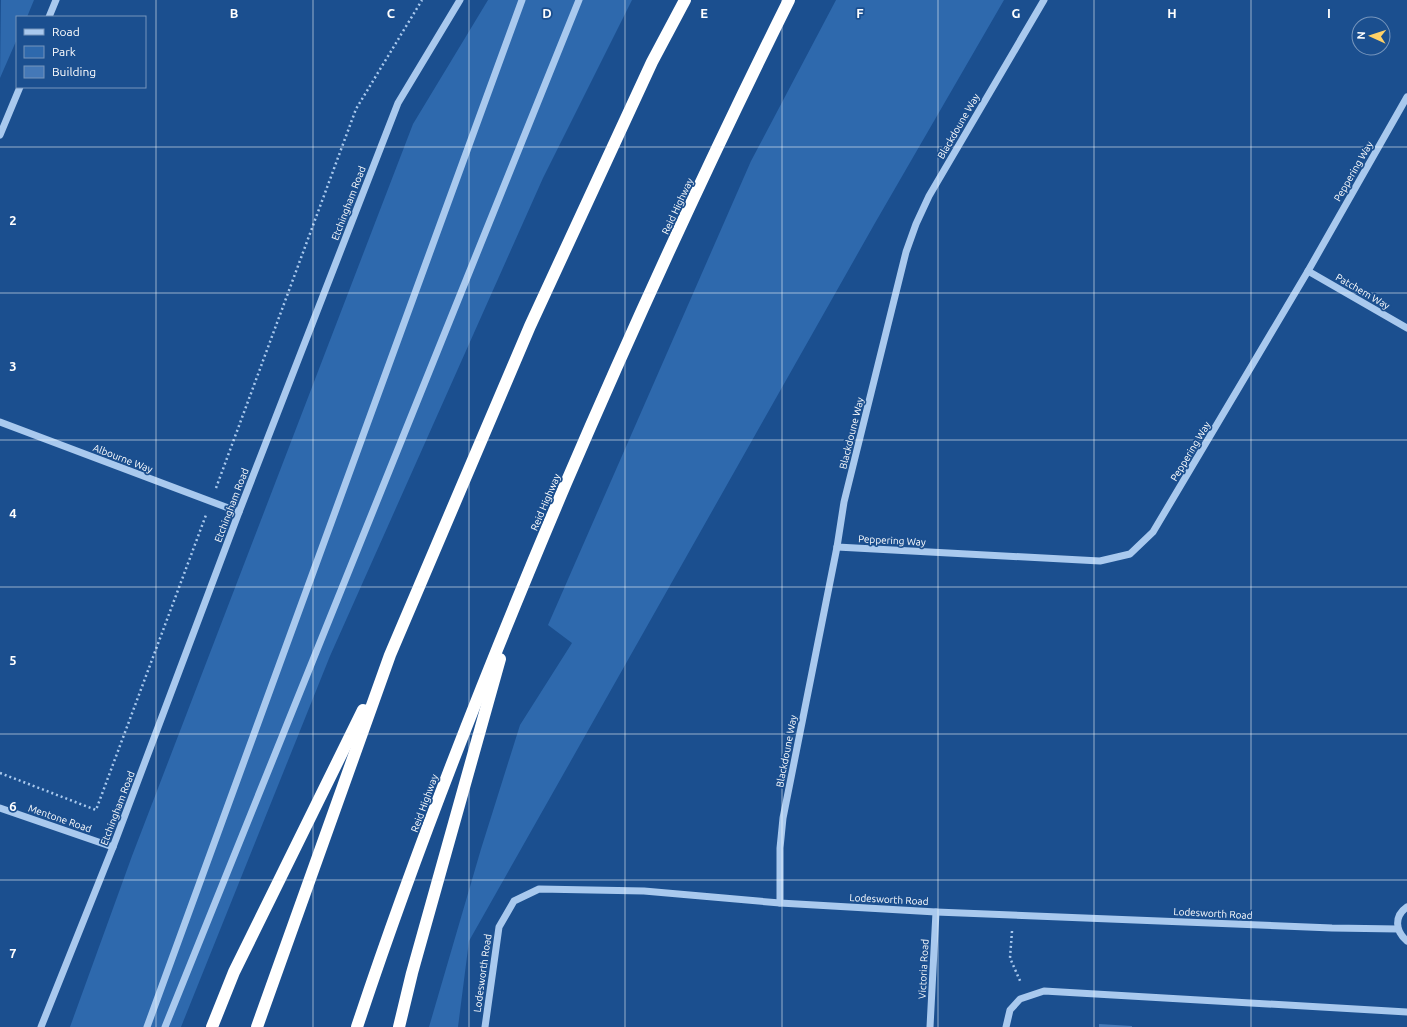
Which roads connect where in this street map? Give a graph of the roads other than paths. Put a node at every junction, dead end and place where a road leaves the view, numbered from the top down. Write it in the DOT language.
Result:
graph roads {
  1 [pos="56,0"];
  2 [pos="460,0"];
  3 [pos="522,0"];
  4 [pos="579,0"];
  5 [pos="684,0"];
  6 [pos="789,0"];
  7 [pos="1044,0"];
  8 [pos="49,16"];
  9 [pos="20,88"];
  10 [pos="1407,97"];
  11 [pos="0,135"];
  12 [pos="1308,271"];
  13 [pos="1407,328"];
  14 [pos="0,422"];
  15 [pos="239,512"];
  16 [pos="837,547"];
  17 [pos="518,596"];
  18 [pos="390,655"];
  19 [pos="0,808"];
  20 [pos="113,847"];
  21 [pos="780,903"];
  22 [pos="1407,906"];
  23 [pos="936,912"];
  24 [pos="1398,928"];
  25 [pos="1407,941"];
  26 [pos="1407,1012"];
  27 [pos="41,1027"];
  28 [pos="147,1027"];
  29 [pos="165,1027"];
  30 [pos="212,1027"];
  31 [pos="257,1027"];
  32 [pos="357,1027"];
  33 [pos="399,1027"];
  34 [pos="485,1027"];
  35 [pos="930,1027"];
  36 [pos="1006,1027"];
  1 -- 8 [label="street"];
  2 -- 15 [label="street, Etchingham Road"];
  3 -- 28 [label="street"];
  4 -- 29 [label="street"];
  5 -- 18 [label="highway"];
  6 -- 17 [label="highway, Reid Highway"];
  7 -- 16 [label="street, Blackdoune Way"];
  9 -- 11 [label="street"];
  10 -- 12 [label="street, Peppering Way"];
  12 -- 13 [label="street, Patchem Way"];
  12 -- 16 [label="street, Peppering Way"];
  14 -- 15 [label="street, Albourne Way"];
  15 -- 20 [label="street, Etchingham Road"];
  16 -- 21 [label="street, Blackdoune Way"];
  17 -- 32 [label="highway, Reid Highway"];
  17 -- 33 [label="highway"];
  18 -- 30 [label="highway"];
  18 -- 31 [label="highway"];
  19 -- 20 [label="street, Mentone Road"];
  20 -- 27 [label="street, Etchingham Road"];
  21 -- 23 [label="street, Lodesworth Road"];
  21 -- 34 [label="street, Lodesworth Road"];
  22 -- 24 [label="street"];
  23 -- 24 [label="street, Lodesworth Road"];
  23 -- 35 [label="street, Victoria Road"];
  24 -- 25 [label="street"];
  26 -- 36 [label="street"];
}
